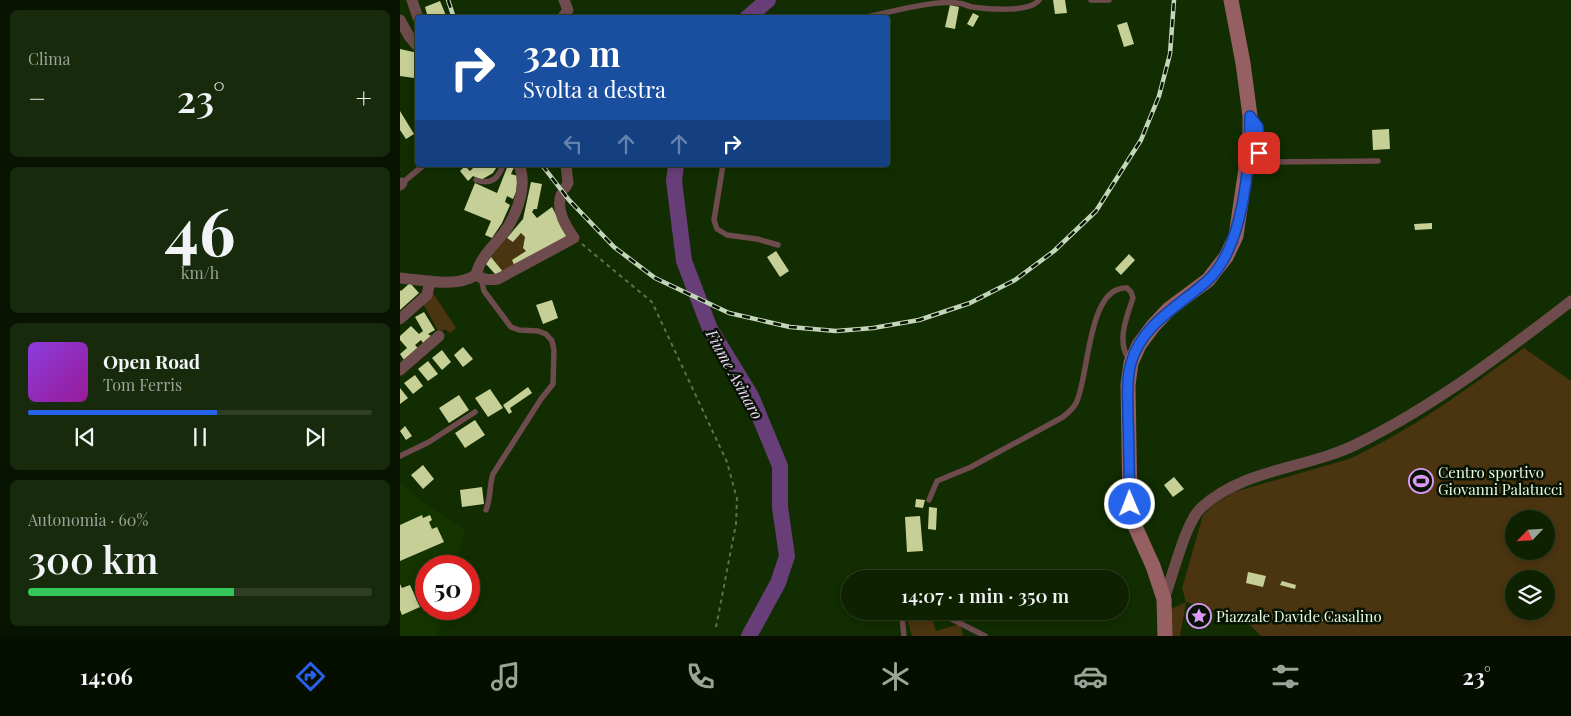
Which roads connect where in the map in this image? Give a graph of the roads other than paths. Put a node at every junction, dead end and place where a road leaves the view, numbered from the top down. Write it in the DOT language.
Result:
graph roads {
  1 [pos="412,0"];
  2 [pos="564,0"];
  3 [pos="1039,0"];
  4 [pos="1091,0"];
  5 [pos="1109,0"];
  6 [pos="1231,0"];
  7 [pos="417,15"];
  8 [pos="564,15"];
  9 [pos="877,15"];
  10 [pos="400,20"];
  11 [pos="413,33"];
  12 [pos="1250,116"];
  13 [pos="1378,161"];
  14 [pos="422,167"];
  15 [pos="502,167"];
  16 [pos="520,167"];
  17 [pos="566,167"];
  18 [pos="723,167"];
  19 [pos="476,180"];
  20 [pos="401,184"];
  21 [pos="778,245"];
  22 [pos="479,276"];
  23 [pos="400,278"];
  24 [pos="430,281"];
  25 [pos="1571,301"];
  26 [pos="400,319"];
  27 [pos="439,336"];
  28 [pos="1131,363"];
  29 [pos="400,370"];
  30 [pos="475,412"];
  31 [pos="400,456"];
  32 [pos="929,500"];
  33 [pos="486,510"];
  34 [pos="1164,599"];
  35 [pos="902,620"];
  36 [pos="954,620"];
  37 [pos="904,636"];
  38 [pos="985,636"];
  39 [pos="1165,636"];
  1 -- 7 [label="street"];
  2 -- 8 [label="street"];
  3 -- 9 [label="lane"];
  4 -- 5 [label="lane"];
  6 -- 12 [label="main road"];
  10 -- 11 [label="street"];
  12 -- 13 [label="lane"];
  12 -- 28 [label="main road"];
  14 -- 20 [label="lane"];
  15 -- 19 [label="lane"];
  16 -- 22 [label="street"];
  17 -- 22 [label="street"];
  18 -- 21 [label="lane"];
  22 -- 24 [label="street"];
  22 -- 33 [label="lane"];
  23 -- 24 [label="street"];
  24 -- 26 [label="street"];
  25 -- 34 [label="street"];
  27 -- 29 [label="street"];
  28 -- 32 [label="lane"];
  28 -- 34 [label="main road"];
  30 -- 31 [label="lane"];
  34 -- 39 [label="main road"];
  35 -- 37 [label="lane"];
  36 -- 38 [label="lane"];
}
